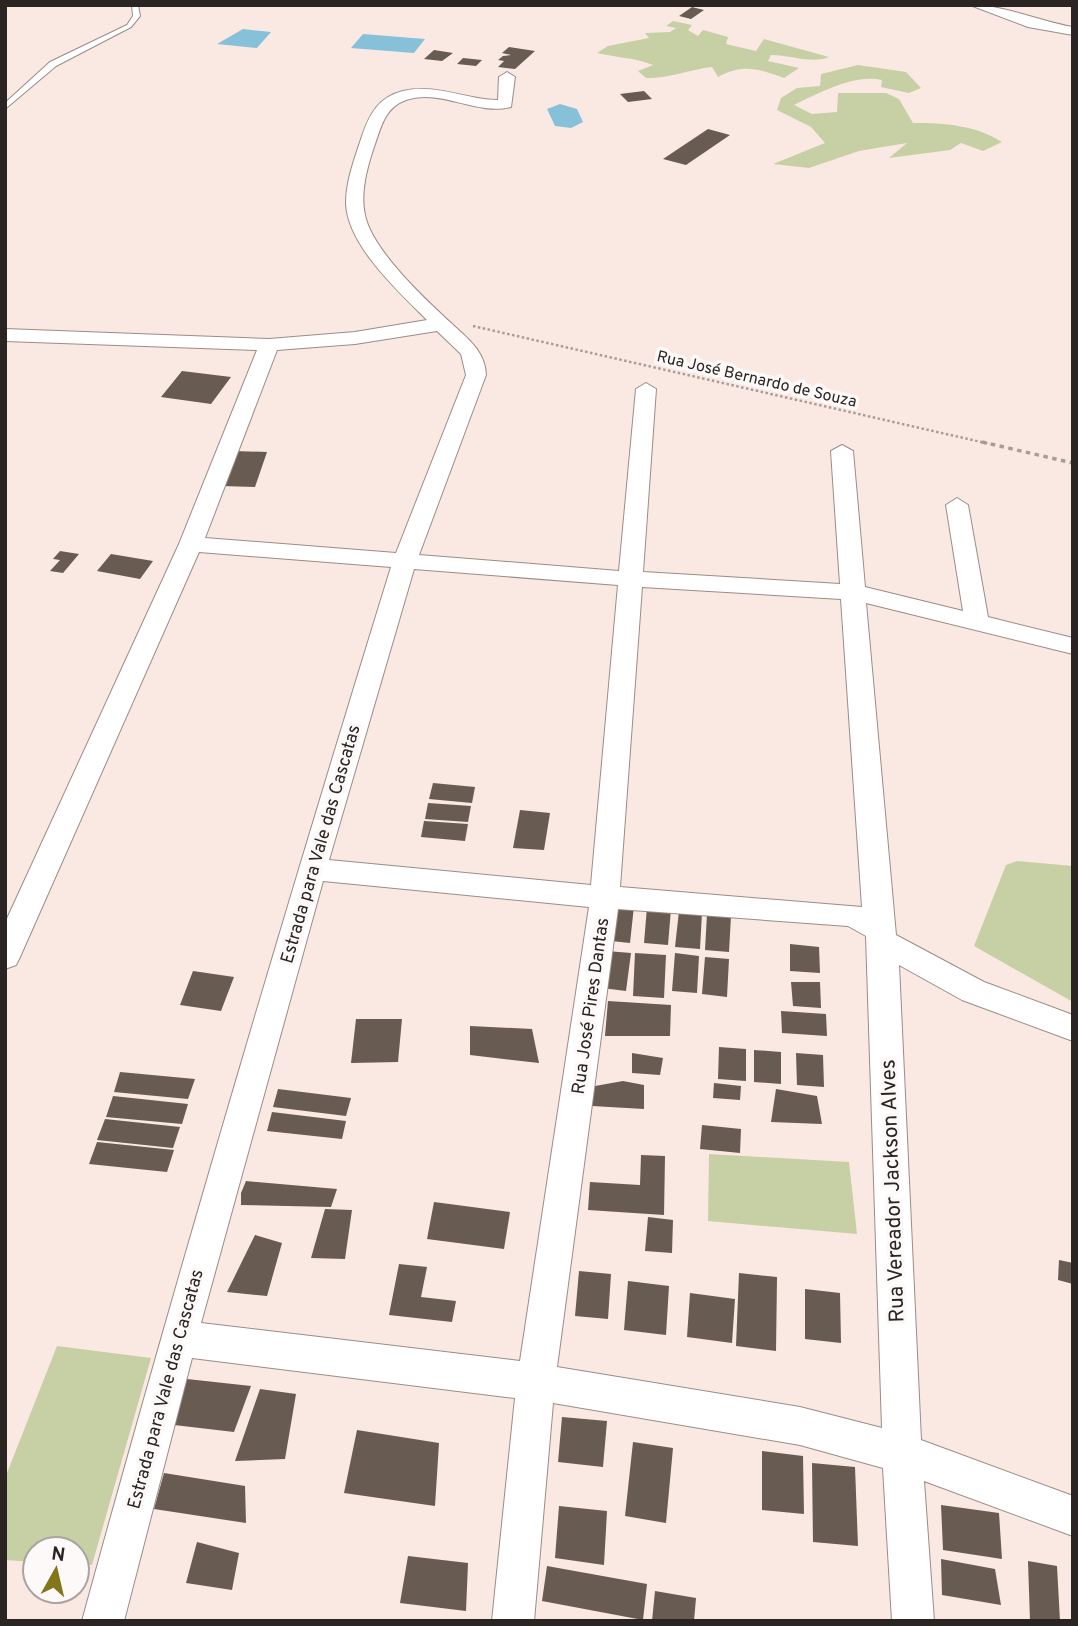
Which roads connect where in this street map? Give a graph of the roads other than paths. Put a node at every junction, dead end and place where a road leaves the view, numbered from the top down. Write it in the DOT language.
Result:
graph roads {
  1 [pos="135,5"];
  2 [pos="978,5"];
  3 [pos="1073,32"];
  4 [pos="507,77"];
  5 [pos="5,107"];
  6 [pos="438,320"];
  7 [pos="5,335"];
  8 [pos="269,345"];
  9 [pos="646,389"];
  10 [pos="842,451"];
  11 [pos="957,505"];
  12 [pos="191,544"];
  13 [pos="405,560"];
  14 [pos="631,579"];
  15 [pos="853,592"];
  16 [pos="977,622"];
  17 [pos="1073,646"];
  18 [pos="312,869"];
  19 [pos="605,897"];
  20 [pos="881,936"];
  21 [pos="5,957"];
  22 [pos="1073,1028"];
  23 [pos="178,1339"];
  24 [pos="536,1382"];
  25 [pos="902,1453"];
  26 [pos="1073,1516"];
  27 [pos="103,1621"];
  28 [pos="513,1621"];
  29 [pos="913,1621"];
  1 -- 5 [label="lane"];
  2 -- 3 [label="street"];
  4 -- 6 [label="street, Estrada para Vale das Cascatas"];
  6 -- 8 [label="street"];
  6 -- 13 [label="street, Estrada para Vale das Cascatas"];
  7 -- 8 [label="street"];
  8 -- 12 [label="street"];
  9 -- 14 [label="street, Rua José Pires Dantas"];
  10 -- 15 [label="street, Rua Vereador Jackson Alves"];
  11 -- 16 [label="street"];
  12 -- 13 [label="street"];
  12 -- 21 [label="street"];
  13 -- 14 [label="street"];
  13 -- 18 [label="street, Estrada para Vale das Cascatas"];
  14 -- 15 [label="street"];
  14 -- 19 [label="street, Rua José Pires Dantas"];
  15 -- 16 [label="street"];
  15 -- 20 [label="street, Rua Vereador Jackson Alves"];
  16 -- 17 [label="street"];
  18 -- 19 [label="street"];
  18 -- 23 [label="street, Estrada para Vale das Cascatas"];
  19 -- 20 [label="street"];
  19 -- 24 [label="street, Rua José Pires Dantas"];
  20 -- 22 [label="street"];
  20 -- 25 [label="street, Rua Vereador Jackson Alves"];
  23 -- 24 [label="street"];
  23 -- 27 [label="street, Estrada para Vale das Cascatas"];
  24 -- 25 [label="street"];
  24 -- 28 [label="street, Rua José Pires Dantas"];
  25 -- 26 [label="street"];
  25 -- 29 [label="street, Rua Vereador Jackson Alves"];
}
